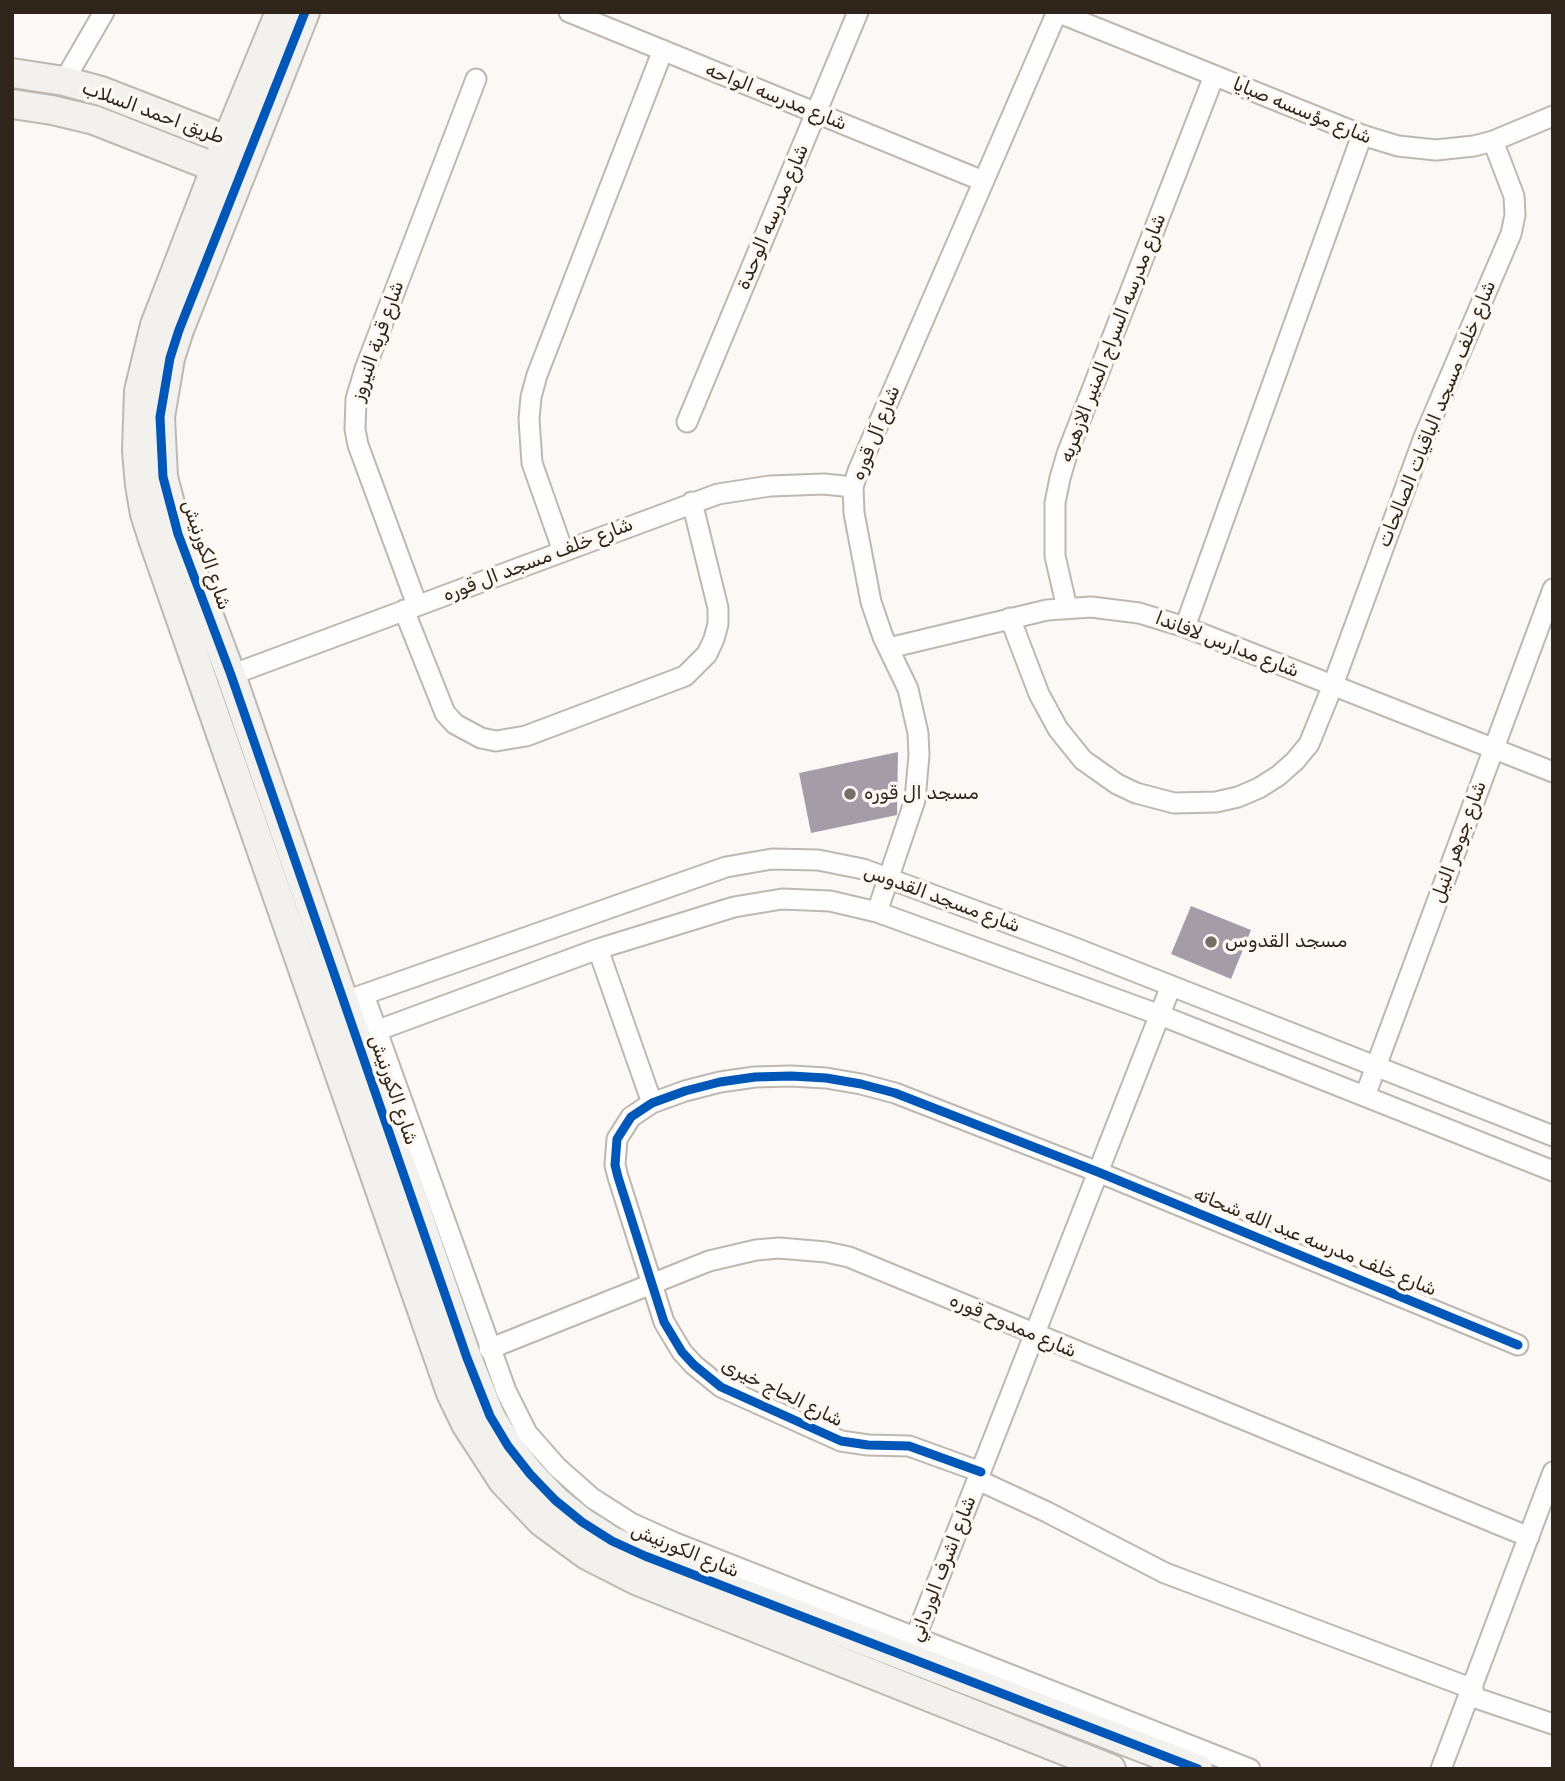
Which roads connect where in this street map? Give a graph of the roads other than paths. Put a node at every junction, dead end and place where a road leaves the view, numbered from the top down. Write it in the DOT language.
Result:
graph roads {
  1 [pos="280,12"];
  2 [pos="305,12"];
  3 [pos="569,12"];
  4 [pos="859,12"];
  5 [pos="1057,12"];
  6 [pos="102,13"];
  7 [pos="663,50"];
  8 [pos="12,73"];
  9 [pos="1214,76"];
  10 [pos="476,79"];
  11 [pos="64,81"];
  12 [pos="12,104"];
  13 [pos="817,113"];
  14 [pos="1553,116"];
  15 [pos="1362,135"];
  16 [pos="1493,141"];
  17 [pos="239,144"];
  18 [pos="228,172"];
  19 [pos="983,181"];
  20 [pos="687,422"];
  21 [pos="853,487"];
  22 [pos="692,502"];
  23 [pos="563,551"];
  24 [pos="1553,589"];
  25 [pos="410,608"];
  26 [pos="1067,608"];
  27 [pos="1010,618"];
  28 [pos="1185,627"];
  29 [pos="889,648"];
  30 [pos="231,674"];
  31 [pos="1333,685"];
  32 [pos="1493,749"];
  33 [pos="1553,772"];
  34 [pos="890,878"];
  35 [pos="877,912"];
  36 [pos="598,949"];
  37 [pos="1171,986"];
  38 [pos="342,1002"];
  39 [pos="1160,1015"];
  40 [pos="355,1039"];
  41 [pos="1376,1066"];
  42 [pos="1365,1096"];
  43 [pos="652,1103"];
  44 [pos="1553,1136"];
  45 [pos="1553,1171"];
  46 [pos="1098,1172"];
  47 [pos="651,1284"];
  48 [pos="1034,1335"];
  49 [pos="1518,1345"];
  50 [pos="489,1349"];
  51 [pos="1553,1472"];
  52 [pos="979,1476"];
  53 [pos="1529,1536"];
  54 [pos="912,1647"];
  55 [pos="898,1684"];
  56 [pos="1471,1693"];
  57 [pos="1553,1724"];
  58 [pos="1111,1769"];
  59 [pos="1198,1769"];
  60 [pos="1250,1769"];
  61 [pos="1441,1769"];
  1 -- 17 [label="street, شارع الكورنيش"];
  2 -- 17 [label="street, شارع الكورنيش"];
  3 -- 7 [label="street, شارع مدرسه الواحه"];
  4 -- 13 [label="street, شارع مدرسه الوحدة"];
  5 -- 9 [label="street, شارع مؤسسه صبايا"];
  5 -- 19 [label="street, شارع آل قوره"];
  6 -- 11 [label="street"];
  7 -- 13 [label="street, شارع مدرسه الواحه"];
  7 -- 23 [label="street"];
  8 -- 11 [label="street, طريق احمد السلاب"];
  9 -- 15 [label="street, شارع مؤسسه صبايا"];
  9 -- 26 [label="street, شارع مدرسه السراج المنير الازهريه"];
  10 -- 25 [label="street, شارع قرية النيروز"];
  11 -- 17 [label="street, طريق احمد السلاب"];
  12 -- 18 [label="street, طريق احمد السلاب"];
  13 -- 19 [label="street, شارع مدرسه الواحه"];
  13 -- 20 [label="street, شارع مدرسه الوحدة"];
  14 -- 16 [label="street, شارع مؤسسه صبايا"];
  15 -- 16 [label="street, شارع مؤسسه صبايا"];
  15 -- 28 [label="street"];
  16 -- 31 [label="street, شارع خلف مسجد الباقيات الصالحات"];
  17 -- 18 [label="street, شارع الكورنيش"];
  18 -- 30 [label="street, شارع الكورنيش"];
  18 -- 38 [label="street, شارع الكورنيش"];
  19 -- 21 [label="street, شارع آل قوره"];
  21 -- 22 [label="street, شارع خلف مسجد ال قوره"];
  21 -- 29 [label="street, شارع آل قوره"];
  22 -- 23 [label="street, شارع خلف مسجد ال قوره"];
  22 -- 25 [label="street, شارع قرية النيروز"];
  23 -- 25 [label="street, شارع خلف مسجد ال قوره"];
  24 -- 32 [label="street, شارع جوهر النيل"];
  25 -- 30 [label="street, شارع خلف مسجد ال قوره"];
  26 -- 27 [label="street, شارع مدارس لافاندا"];
  26 -- 28 [label="street, شارع مدارس لافاندا"];
  27 -- 29 [label="street, شارع مدارس لافاندا"];
  27 -- 31 [label="street, شارع خلف مسجد الباقيات الصالحات"];
  28 -- 31 [label="street, شارع مدارس لافاندا"];
  29 -- 34 [label="street, شارع آل قوره"];
  30 -- 38 [label="street, شارع الكورنيش"];
  31 -- 32 [label="street, شارع مدارس لافاندا"];
  32 -- 33 [label="street, شارع مدارس لافاندا"];
  32 -- 41 [label="street, شارع جوهر النيل"];
  34 -- 35 [label="street, شارع آل قوره"];
  34 -- 37 [label="street, شارع مسجد القدوس"];
  34 -- 38 [label="street, شارع مسجد القدوس"];
  35 -- 36 [label="street, شارع مسجد القدوس"];
  35 -- 39 [label="street, شارع مسجد القدوس"];
  36 -- 40 [label="street, شارع مسجد القدوس"];
  36 -- 43 [label="street"];
  37 -- 39 [label="street, شارع اشرف الورداني"];
  37 -- 41 [label="street, شارع مسجد القدوس"];
  38 -- 40 [label="street, شارع الكورنيش"];
  39 -- 42 [label="street, شارع مسجد القدوس"];
  39 -- 46 [label="street, شارع اشرف الورداني"];
  40 -- 50 [label="street"];
  40 -- 54 [label="street, شارع الكورنيش"];
  40 -- 55 [label="street, شارع الكورنيش"];
  41 -- 42 [label="street, شارع جوهر النيل"];
  41 -- 44 [label="street, شارع مسجد القدوس"];
  42 -- 45 [label="street, شارع مسجد القدوس"];
  43 -- 46 [label="street, شارع خلف مدرسه عبد الله شحاته"];
  43 -- 47 [label="street, شارع الحاج خيرى"];
  46 -- 48 [label="street, شارع اشرف الورداني"];
  46 -- 49 [label="street, شارع خلف مدرسه عبد الله شحاته"];
  47 -- 48 [label="street, شارع ممدوح قوره"];
  47 -- 50 [label="street, شارع ممدوح قوره"];
  47 -- 52 [label="street, شارع الحاج خيرى"];
  48 -- 52 [label="street, شارع اشرف الورداني"];
  48 -- 53 [label="street, شارع ممدوح قوره"];
  50 -- 54 [label="street"];
  51 -- 53 [label="street"];
  52 -- 54 [label="street, شارع اشرف الورداني"];
  52 -- 56 [label="street, شارع الحاج خيرى"];
  53 -- 56 [label="street"];
  54 -- 55 [label="street, شارع اشرف الورداني"];
  54 -- 59 [label="street, شارع الكورنيش"];
  54 -- 60 [label="street"];
  55 -- 58 [label="street, شارع الكورنيش"];
  56 -- 57 [label="street, شارع الحاج خيرى"];
  56 -- 61 [label="street"];
}
